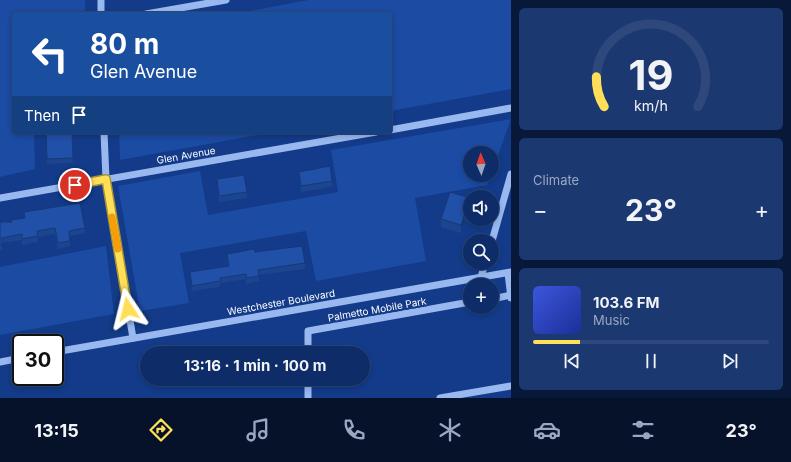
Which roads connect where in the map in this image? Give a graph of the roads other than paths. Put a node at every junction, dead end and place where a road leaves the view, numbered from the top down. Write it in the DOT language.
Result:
graph roads {
  1 [pos="101,0"];
  2 [pos="226,0"];
  3 [pos="101,12"];
  4 [pos="157,12"];
  5 [pos="511,108"];
  6 [pos="392,130"];
  7 [pos="104,134"];
  8 [pos="365,134"];
  9 [pos="511,174"];
  10 [pos="106,179"];
  11 [pos="0,198"];
  12 [pos="494,234"];
  13 [pos="483,270"];
  14 [pos="510,272"];
  15 [pos="481,277"];
  16 [pos="511,296"];
  17 [pos="499,297"];
  18 [pos="463,303"];
  19 [pos="134,338"];
  20 [pos="308,346"];
  21 [pos="64,350"];
  22 [pos="12,360"];
  23 [pos="0,362"];
  24 [pos="308,386"];
  25 [pos="511,386"];
  26 [pos="308,398"];
  27 [pos="440,398"];
  1 -- 3 [label="street"];
  2 -- 4 [label="street"];
  5 -- 6 [label="street"];
  7 -- 10 [label="street"];
  8 -- 10 [label="street, Glen Avenue"];
  9 -- 12 [label="street"];
  10 -- 11 [label="street, Glen Avenue"];
  10 -- 19 [label="street"];
  13 -- 15 [label="street"];
  14 -- 15 [label="street, Westchester Boulevard"];
  14 -- 16 [label="street"];
  15 -- 19 [label="street, Westchester Boulevard"];
  16 -- 17 [label="street"];
  18 -- 20 [label="street, Palmetto Mobile Park"];
  19 -- 21 [label="street, Westchester Boulevard"];
  22 -- 23 [label="street"];
  24 -- 26 [label="street"];
  25 -- 27 [label="street"];
}
